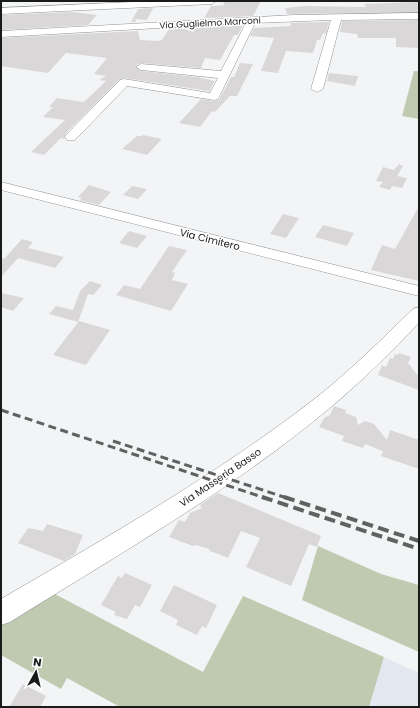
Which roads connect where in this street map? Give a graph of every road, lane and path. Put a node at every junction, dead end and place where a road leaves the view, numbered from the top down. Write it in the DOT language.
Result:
graph roads {
  1 [pos="32,1"];
  2 [pos="212,1"];
  3 [pos="194,2"];
  4 [pos="18,10"];
  5 [pos="1,11"];
  6 [pos="419,16"];
  7 [pos="339,17"];
  8 [pos="252,20"];
  9 [pos="1,21"];
  10 [pos="183,24"];
  11 [pos="1,34"];
  12 [pos="141,67"];
  13 [pos="226,75"];
  14 [pos="317,89"];
  15 [pos="72,137"];
  16 [pos="1,186"];
  17 [pos="419,291"];
  18 [pos="419,313"];
  19 [pos="1,613"];
  1 -- 4 [label="street"];
  2 -- 3 [label="street"];
  3 -- 4 [label="street"];
  3 -- 10 [label="street"];
  4 -- 5 [label="street"];
  4 -- 9 [label="street"];
  6 -- 7 [label="street, Via Guglielmo Marconi"];
  7 -- 8 [label="street, Via Guglielmo Marconi"];
  7 -- 14 [label="street"];
  8 -- 10 [label="street, Via Guglielmo Marconi"];
  8 -- 13 [label="street"];
  10 -- 11 [label="street, Via Guglielmo Marconi"];
  12 -- 13 [label="street"];
  13 -- 15 [label="street"];
  16 -- 17 [label="street, Via Cimitero"];
  18 -- 19 [label="street, Via Masseria Basso"];
}
